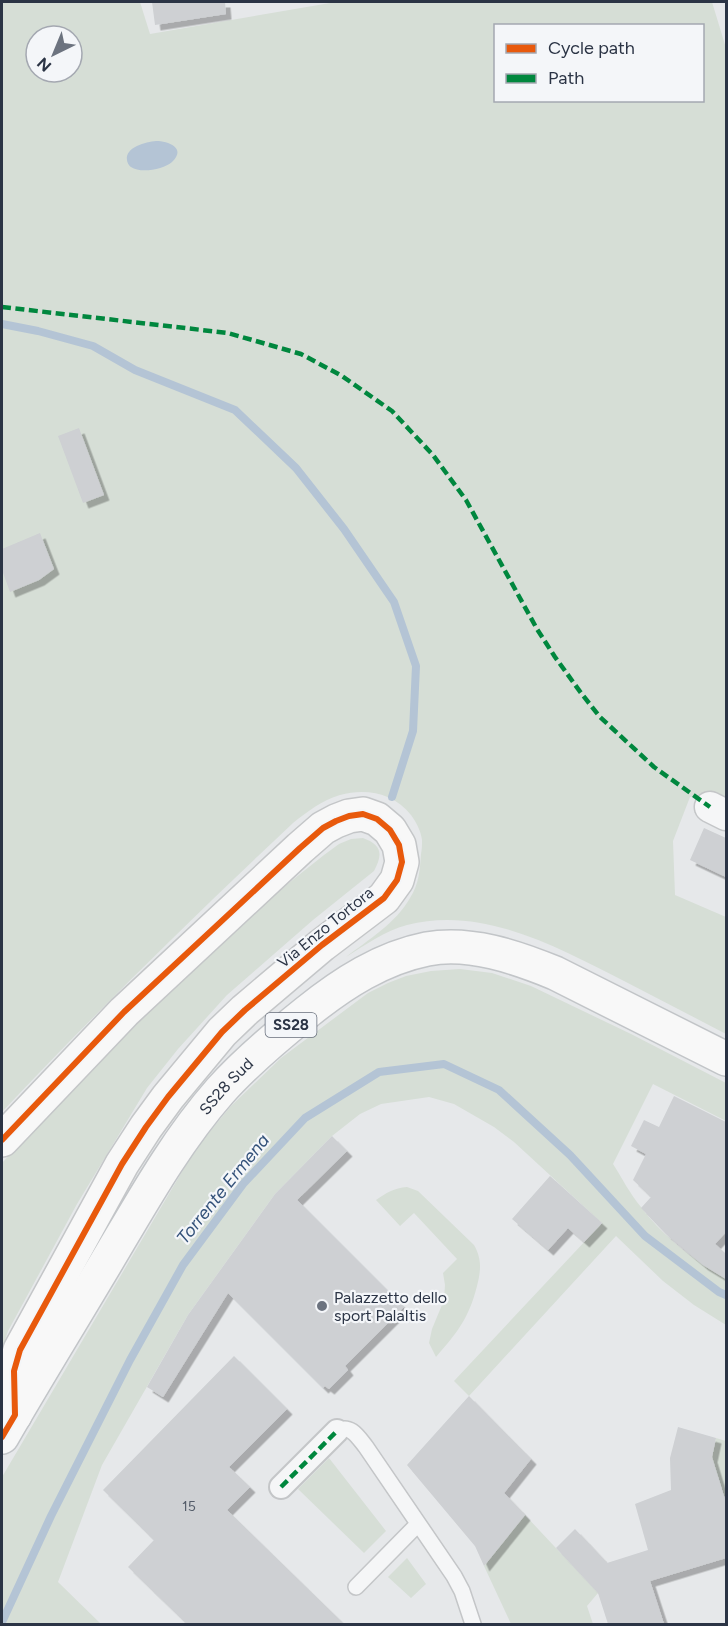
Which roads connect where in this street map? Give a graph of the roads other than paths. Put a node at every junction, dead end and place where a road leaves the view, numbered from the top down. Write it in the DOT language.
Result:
graph roads {
  1 [pos="726,1059"];
  2 [pos="2,1140"];
  3 [pos="8,1426"];
  4 [pos="337,1431"];
  5 [pos="281,1487"];
  6 [pos="418,1524"];
  7 [pos="356,1587"];
  8 [pos="473,1624"];
  1 -- 3 [label="main road, SS28 Sud / SS28"];
  2 -- 3 [label="main road, Via Enzo Tortora"];
  4 -- 5 [label="street"];
  4 -- 6 [label="lane"];
  6 -- 7 [label="lane"];
  6 -- 8 [label="lane"];
}
